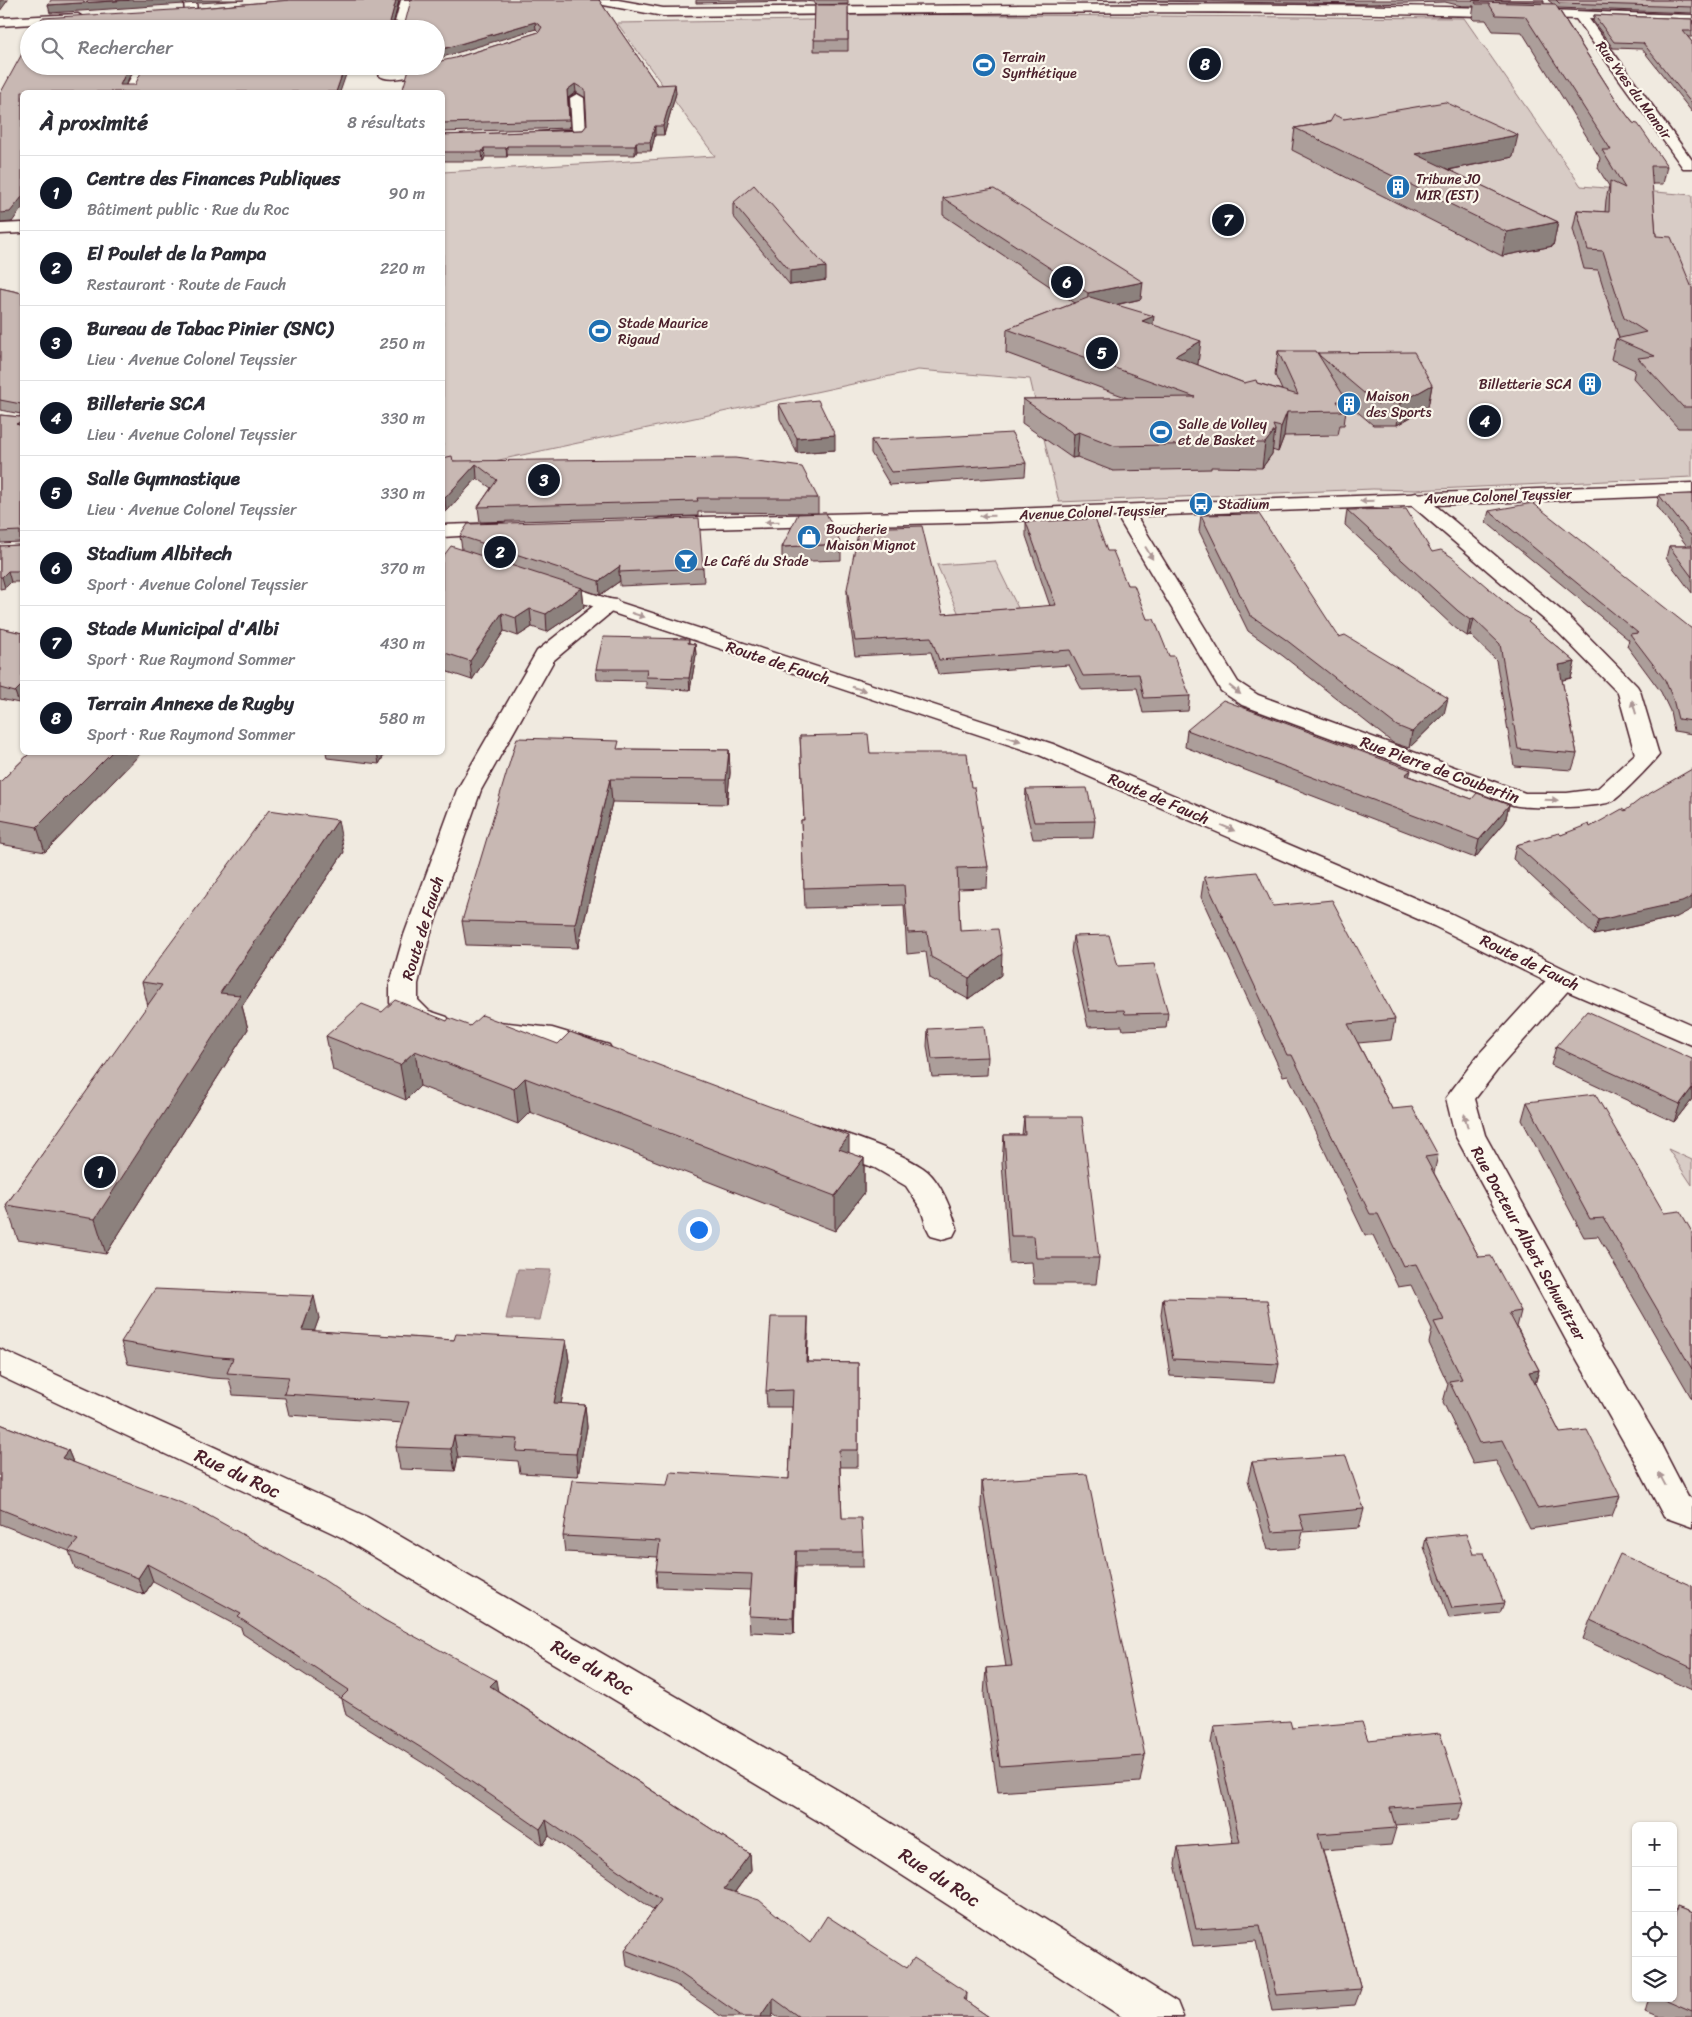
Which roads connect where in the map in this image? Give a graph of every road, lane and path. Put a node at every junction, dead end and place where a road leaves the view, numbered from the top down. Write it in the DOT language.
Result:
graph roads {
  1 [pos="407,0"];
  2 [pos="598,0"];
  3 [pos="1316,0"];
  4 [pos="1076,4"];
  5 [pos="1656,5"];
  6 [pos="190,6"];
  7 [pos="206,10"];
  8 [pos="1326,11"];
  9 [pos="173,12"];
  10 [pos="1580,15"];
  11 [pos="86,17"];
  12 [pos="1687,18"];
  13 [pos="34,20"];
  14 [pos="186,20"];
  15 [pos="401,20"];
  16 [pos="20,21"];
  17 [pos="0,22"];
  18 [pos="139,75"];
  19 [pos="130,90"];
  20 [pos="577,98"];
  21 [pos="530,135"];
  22 [pos="1688,165"];
  23 [pos="20,228"];
  24 [pos="0,229"];
  25 [pos="1692,489"];
  26 [pos="1416,499"];
  27 [pos="1124,511"];
  28 [pos="642,525"];
  29 [pos="519,528"];
  30 [pos="494,529"];
  31 [pos="445,531"];
  32 [pos="445,548"];
  33 [pos="528,578"];
  34 [pos="609,605"];
  35 [pos="1563,979"];
  36 [pos="1692,1036"];
  37 [pos="620,1061"];
  38 [pos="794,1126"];
  39 [pos="942,1228"];
  40 [pos="0,1362"];
  41 [pos="1692,1513"];
  42 [pos="1162,2017"];
  1 -- 15 [label="street"];
  2 -- 4 [label="street"];
  3 -- 8 [label="street"];
  4 -- 8 [label="street"];
  5 -- 12 [label="street"];
  6 -- 7 [label="street"];
  6 -- 9 [label="street"];
  6 -- 14 [label="street"];
  8 -- 10 [label="street"];
  10 -- 12 [label="street"];
  10 -- 22 [label="street, Rue Yves du Manoir"];
  11 -- 13 [label="street"];
  16 -- 17 [label="street"];
  18 -- 19 [label="street"];
  20 -- 21 [label="street"];
  23 -- 24 [label="street"];
  25 -- 26 [label="street, Avenue Colonel Teyssier"];
  26 -- 27 [label="street, Avenue Colonel Teyssier, one-way"];
  27 -- 26 [label="street, Rue Pierre de Coubertin, one-way"];
  27 -- 28 [label="street, Avenue Colonel Teyssier, one-way"];
  29 -- 30 [label="street"];
  30 -- 31 [label="street"];
  30 -- 32 [label="street"];
  33 -- 34 [label="street, Route de Fauch"];
  34 -- 35 [label="street, Route de Fauch, one-way"];
  34 -- 37 [label="street, Route de Fauch"];
  35 -- 36 [label="street, Route de Fauch"];
  41 -- 35 [label="street, Rue Docteur Albert Schweitzer, one-way"];
  38 -- 39 [label="street"];
  40 -- 42 [label="street, Rue du Roc"];
}
